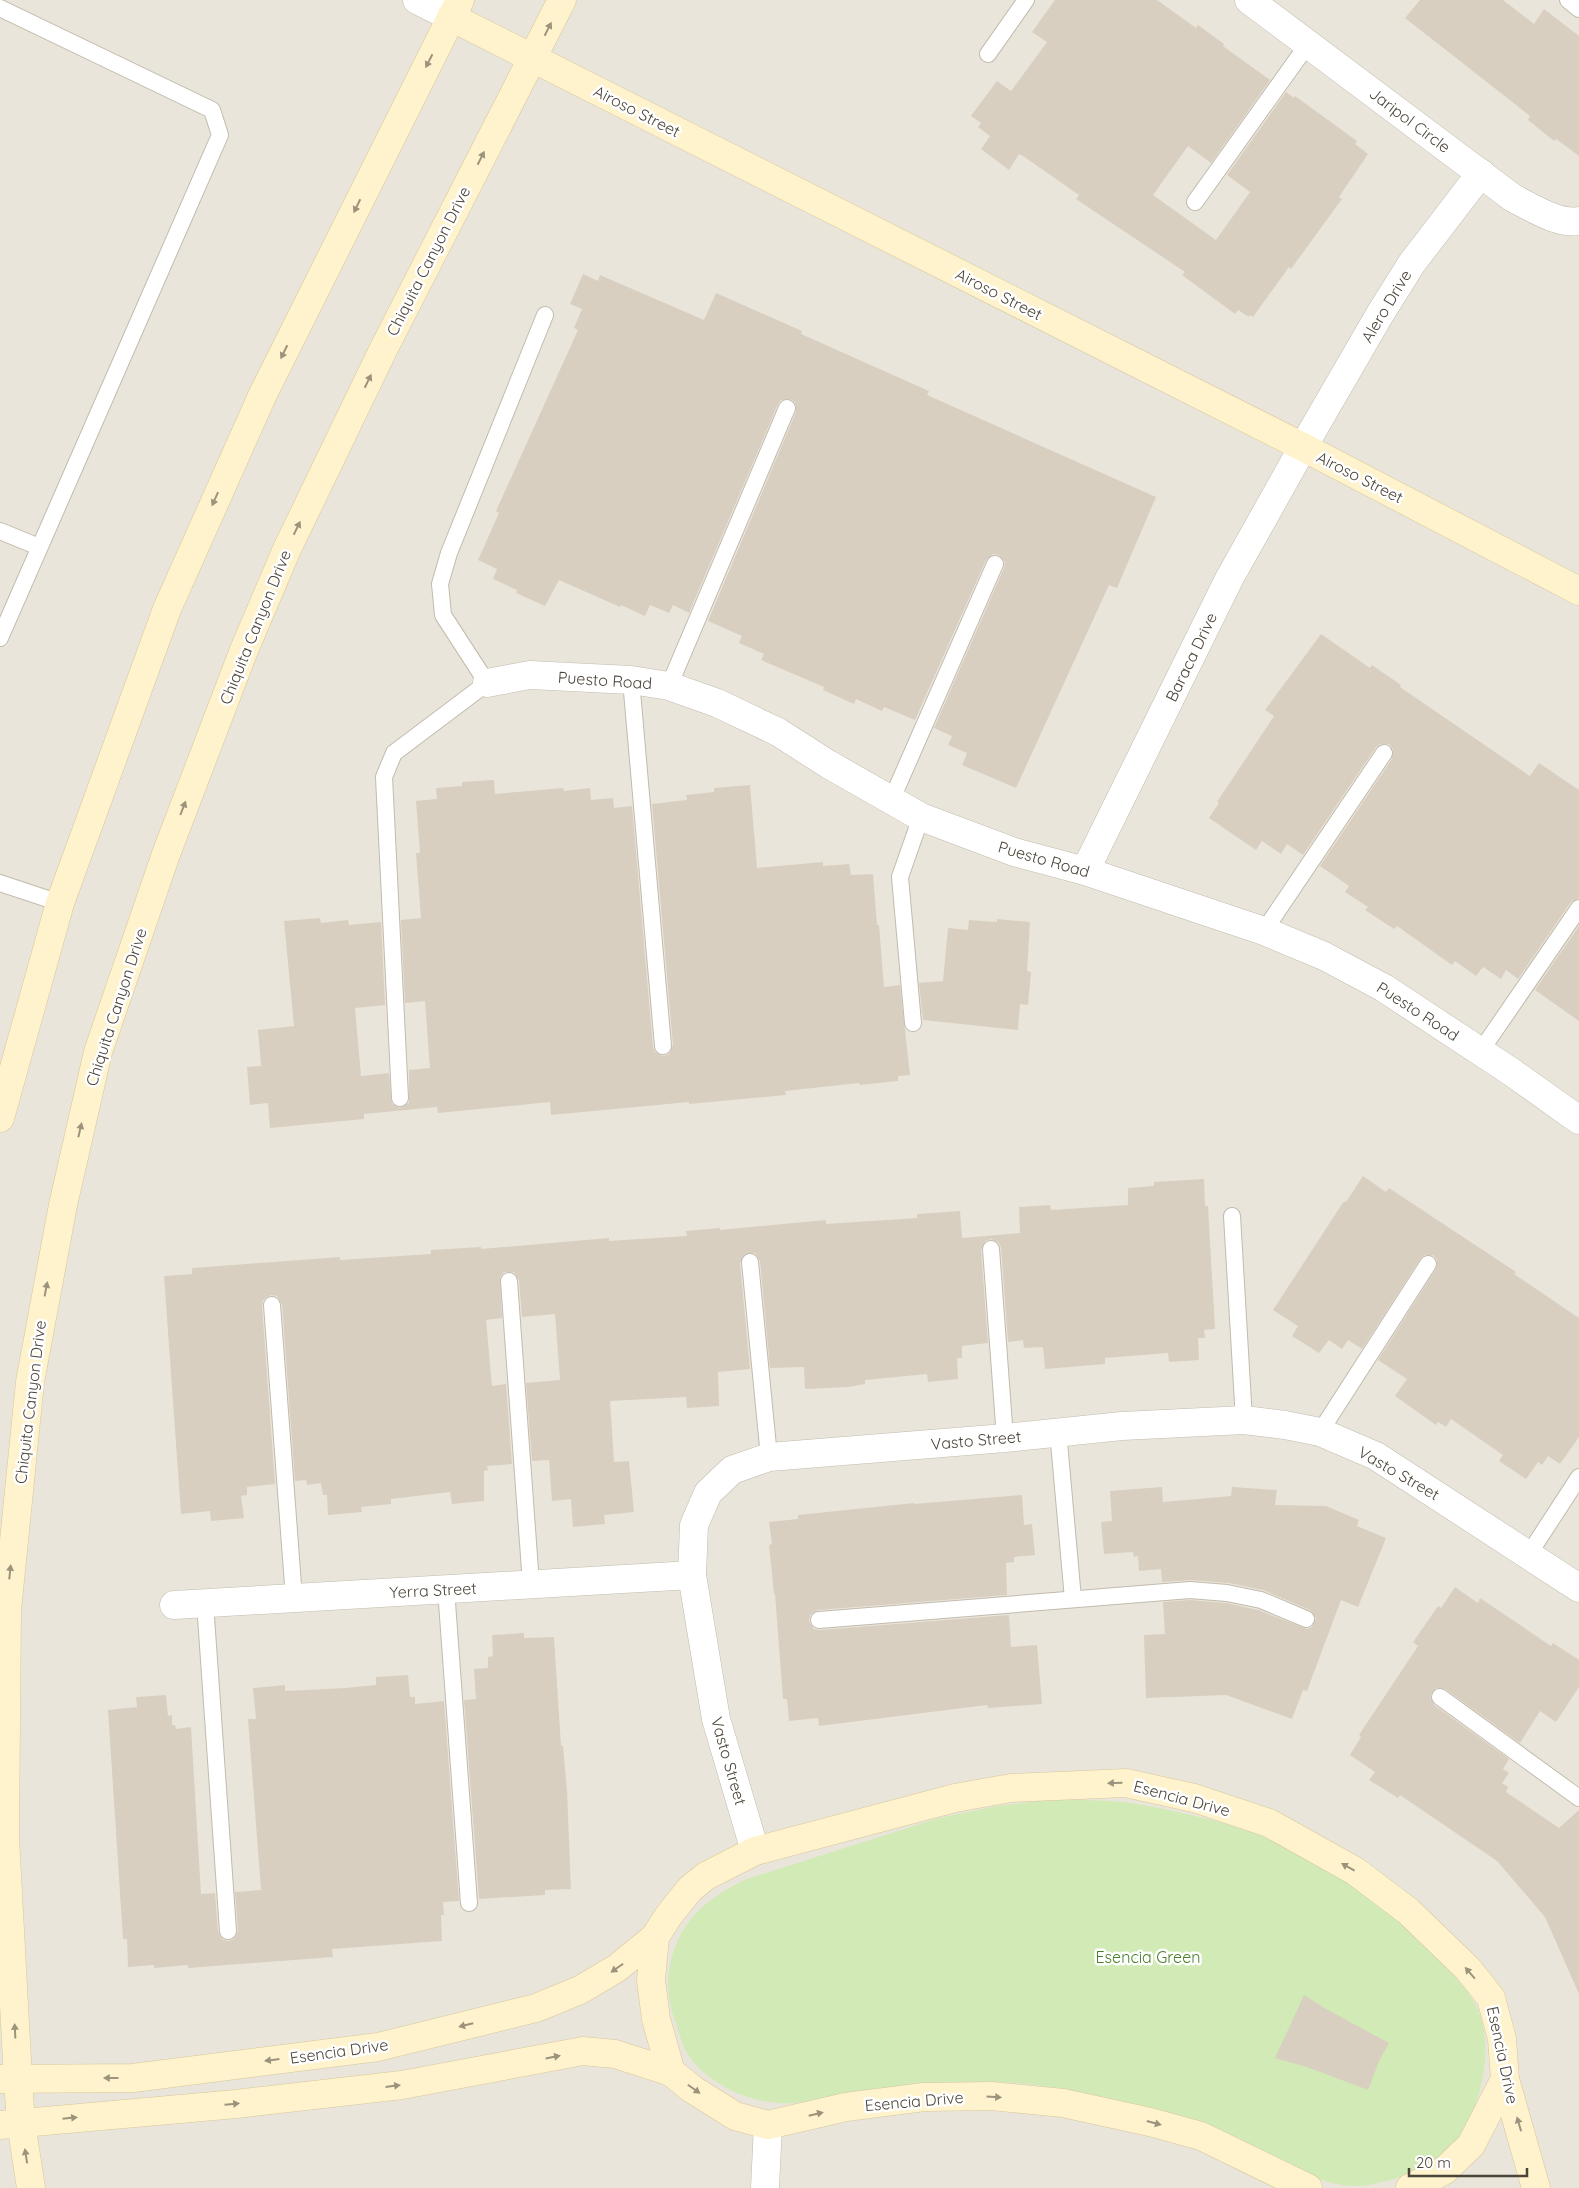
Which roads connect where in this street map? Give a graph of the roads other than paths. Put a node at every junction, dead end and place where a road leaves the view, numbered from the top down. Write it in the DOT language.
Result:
graph roads {
  1 [pos="417,0"];
  2 [pos="562,0"];
  3 [pos="1026,0"];
  4 [pos="1249,0"];
  5 [pos="1568,0"];
  6 [pos="0,8"];
  7 [pos="455,8"];
  8 [pos="1579,8"];
  9 [pos="1308,44"];
  10 [pos="988,54"];
  11 [pos="533,58"];
  12 [pos="1481,173"];
  13 [pos="1195,202"];
  14 [pos="1579,221"];
  15 [pos="545,315"];
  16 [pos="787,408"];
  17 [pos="1303,447"];
  18 [pos="0,532"];
  19 [pos="39,547"];
  20 [pos="995,564"];
  21 [pos="1579,591"];
  22 [pos="0,638"];
  23 [pos="631,680"];
  24 [pos="487,683"];
  25 [pos="669,686"];
  26 [pos="1384,752"];
  27 [pos="892,801"];
  28 [pos="921,817"];
  29 [pos="1085,871"];
  30 [pos="0,884"];
  31 [pos="60,903"];
  32 [pos="1579,908"];
  33 [pos="1264,931"];
  34 [pos="913,1024"];
  35 [pos="663,1046"];
  36 [pos="1480,1052"];
  37 [pos="400,1098"];
  38 [pos="0,1118"];
  39 [pos="1579,1120"];
  40 [pos="1232,1216"];
  41 [pos="991,1249"];
  42 [pos="750,1262"];
  43 [pos="1428,1264"];
  44 [pos="509,1281"];
  45 [pos="272,1306"];
  46 [pos="1244,1420"];
  47 [pos="1058,1432"];
  48 [pos="1320,1432"];
  49 [pos="1005,1438"];
  50 [pos="768,1457"];
  51 [pos="1579,1477"];
  52 [pos="1529,1554"];
  53 [pos="692,1575"];
  54 [pos="531,1584"];
  55 [pos="1579,1588"];
  56 [pos="446,1589"];
  57 [pos="294,1598"];
  58 [pos="1073,1599"];
  59 [pos="205,1603"];
  60 [pos="174,1605"];
  61 [pos="1306,1619"];
  62 [pos="819,1620"];
  63 [pos="1440,1697"];
  64 [pos="1579,1798"];
  65 [pos="755,1851"];
  66 [pos="469,1903"];
  67 [pos="228,1931"];
  68 [pos="655,1937"];
  69 [pos="671,2072"];
  70 [pos="1505,2079"];
  71 [pos="9,2080"];
  72 [pos="11,2124"];
  73 [pos="768,2125"];
  74 [pos="31,2188"];
  75 [pos="766,2188"];
  76 [pos="1308,2188"];
  77 [pos="1410,2188"];
  78 [pos="1536,2188"];
  1 -- 7 [label="street, Airoso Street"];
  11 -- 2 [label="street, Chiquita Canyon Drive, one-way"];
  3 -- 10 [label="lane"];
  4 -- 9 [label="street, Jaripol Circle"];
  5 -- 8 [label="lane"];
  6 -- 19 [label="lane"];
  7 -- 11 [label="street, Airoso Street"];
  7 -- 31 [label="street, one-way"];
  9 -- 12 [label="street, Jaripol Circle"];
  9 -- 13 [label="lane"];
  11 -- 17 [label="street, Airoso Street"];
  71 -- 11 [label="street, Chiquita Canyon Drive, one-way"];
  12 -- 14 [label="street, Jaripol Circle"];
  12 -- 17 [label="street, Alero Drive"];
  15 -- 24 [label="lane"];
  16 -- 25 [label="lane"];
  17 -- 21 [label="street, Airoso Street"];
  17 -- 29 [label="street, Baraca Drive"];
  18 -- 19 [label="lane"];
  19 -- 22 [label="lane"];
  20 -- 27 [label="lane"];
  23 -- 24 [label="street, Puesto Road"];
  23 -- 25 [label="street, Puesto Road"];
  23 -- 35 [label="lane"];
  24 -- 37 [label="lane"];
  25 -- 27 [label="street, Puesto Road"];
  26 -- 33 [label="lane"];
  27 -- 28 [label="street, Puesto Road"];
  28 -- 29 [label="street, Puesto Road"];
  28 -- 34 [label="lane"];
  29 -- 33 [label="street, Puesto Road"];
  30 -- 31 [label="lane"];
  31 -- 38 [label="street"];
  32 -- 36 [label="lane"];
  33 -- 36 [label="street, Puesto Road"];
  36 -- 39 [label="street, Puesto Road"];
  40 -- 46 [label="lane"];
  41 -- 49 [label="lane"];
  42 -- 50 [label="lane"];
  43 -- 48 [label="lane"];
  44 -- 54 [label="lane"];
  45 -- 57 [label="lane"];
  46 -- 47 [label="street, Vasto Street"];
  46 -- 48 [label="street, Vasto Street"];
  47 -- 49 [label="street, Vasto Street"];
  47 -- 58 [label="lane"];
  48 -- 52 [label="street, Vasto Street"];
  49 -- 50 [label="street, Vasto Street"];
  50 -- 53 [label="street, Vasto Street"];
  51 -- 52 [label="lane"];
  52 -- 55 [label="street, Vasto Street"];
  53 -- 54 [label="street, Yerra Street"];
  53 -- 65 [label="street, Vasto Street"];
  54 -- 56 [label="street, Yerra Street"];
  56 -- 57 [label="street, Yerra Street"];
  56 -- 66 [label="lane"];
  57 -- 59 [label="street, Yerra Street"];
  58 -- 61 [label="lane"];
  58 -- 62 [label="lane"];
  59 -- 60 [label="street, Yerra Street"];
  59 -- 67 [label="lane"];
  63 -- 64 [label="lane"];
  65 -- 68 [label="street, Esencia Drive"];
  70 -- 65 [label="street, Esencia Drive, one-way"];
  68 -- 69 [label="street, Esencia Drive"];
  68 -- 71 [label="street, Esencia Drive, one-way"];
  72 -- 69 [label="street, Esencia Drive, one-way"];
  69 -- 73 [label="street, Esencia Drive, one-way"];
  70 -- 77 [label="street"];
  78 -- 70 [label="street, Esencia Drive, one-way"];
  71 -- 72 [label="street, Chiquita Canyon Drive"];
  74 -- 72 [label="street, Chiquita Canyon Drive, one-way"];
  73 -- 75 [label="street"];
  73 -- 76 [label="street, Esencia Drive, one-way"];
}
